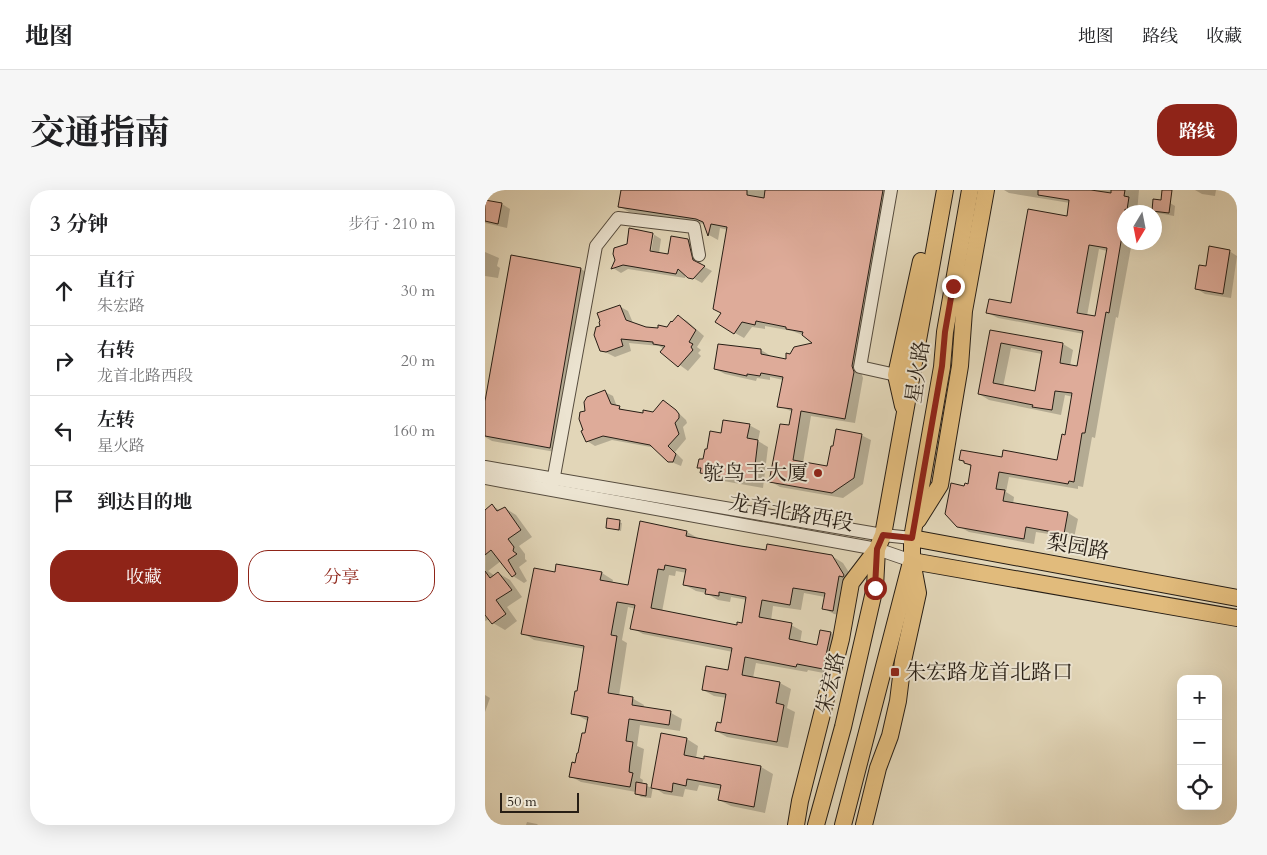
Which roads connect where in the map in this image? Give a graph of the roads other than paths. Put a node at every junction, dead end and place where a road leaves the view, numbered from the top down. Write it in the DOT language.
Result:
graph roads {
  1 [pos="891,190"];
  2 [pos="934,190"];
  3 [pos="945,190"];
  4 [pos="970,190"];
  5 [pos="985,190"];
  6 [pos="699,255"];
  7 [pos="953,286"];
  8 [pos="960,345"];
  9 [pos="896,375"];
  10 [pos="905,414"];
  11 [pos="485,467"];
  12 [pos="485,478"];
  13 [pos="553,484"];
  14 [pos="913,532"];
  15 [pos="880,542"];
  16 [pos="912,561"];
  17 [pos="1237,598"];
  18 [pos="1237,618"];
  19 [pos="796,825"];
  20 [pos="817,825"];
  21 [pos="843,825"];
  22 [pos="864,825"];
  1 -- 9 [label="street"];
  2 -- 9 [label="main road"];
  3 -- 10 [label="main road, 星火路"];
  4 -- 7 [label="main road, 星火路"];
  5 -- 8 [label="main road"];
  6 -- 13 [label="street"];
  7 -- 8 [label="main road"];
  7 -- 14 [label="main road, 星火路"];
  8 -- 14 [label="main road"];
  9 -- 10 [label="main road"];
  10 -- 15 [label="main road, 星火路"];
  11 -- 13 [label="street, 龙首北路西段"];
  12 -- 13 [label="street, 龙首北路西段"];
  13 -- 15 [label="street, 龙首北路西段"];
  14 -- 15 [label="street, 龙首北路西段"];
  14 -- 16 [label="main road, 星火路"];
  14 -- 17 [label="main road, 梨园路"];
  15 -- 16 [label="street, 龙首北路西段"];
  15 -- 19 [label="main road"];
  15 -- 20 [label="main road, 朱宏路"];
  16 -- 18 [label="main road, 梨园路"];
  16 -- 21 [label="main road"];
  16 -- 22 [label="main road"];
}
